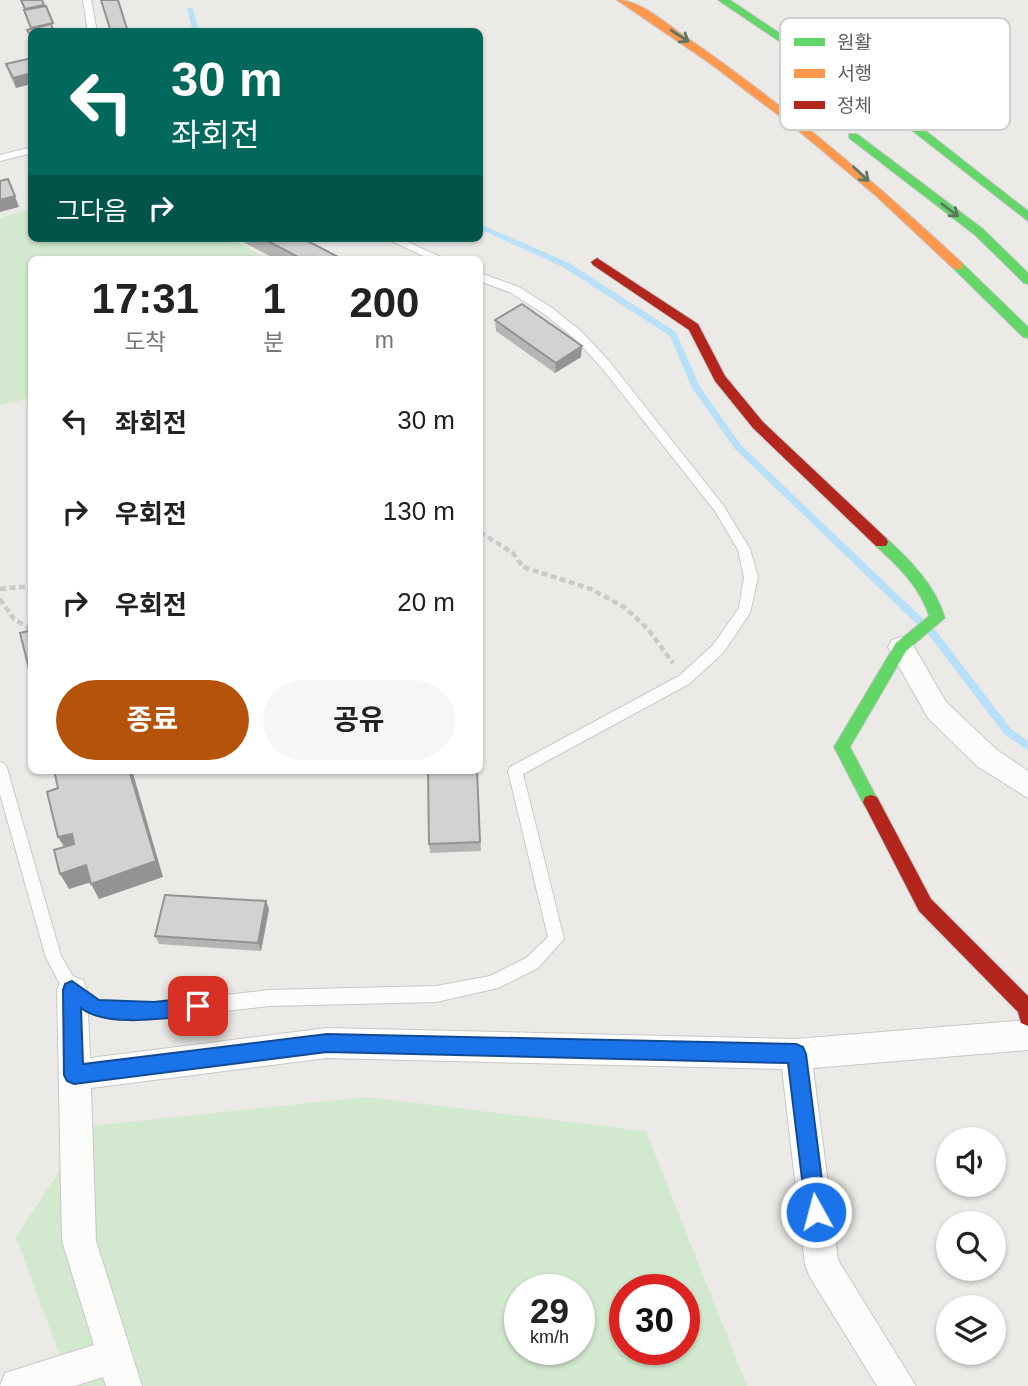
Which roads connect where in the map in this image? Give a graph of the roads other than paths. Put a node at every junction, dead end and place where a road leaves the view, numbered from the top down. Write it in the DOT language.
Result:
graph roads {
  1 [pos="87,0"];
  2 [pos="622,0"];
  3 [pos="723,0"];
  4 [pos="92,28"];
  5 [pos="780,38"];
  6 [pos="780,108"];
  7 [pos="808,130"];
  8 [pos="846,130"];
  9 [pos="917,130"];
  10 [pos="28,151"];
  11 [pos="0,158"];
  12 [pos="1028,217"];
  13 [pos="400,242"];
  14 [pos="433,256"];
  15 [pos="597,262"];
  16 [pos="483,278"];
  17 [pos="1028,280"];
  18 [pos="1028,334"];
  19 [pos="905,643"];
  20 [pos="0,768"];
  21 [pos="1028,786"];
  22 [pos="72,990"];
  23 [pos="1028,1017"];
  24 [pos="1028,1035"];
  25 [pos="796,1054"];
  26 [pos="74,1075"];
  27 [pos="119,1371"];
  28 [pos="18,1386"];
  29 [pos="898,1386"];
  1 -- 4 [label="lane"];
  2 -- 6 [label="main road, one-way"];
  3 -- 5 [label="main road"];
  7 -- 18 [label="main road, one-way"];
  8 -- 17 [label="main road, one-way"];
  9 -- 12 [label="main road"];
  10 -- 11 [label="lane"];
  13 -- 14 [label="lane"];
  15 -- 19 [label="main road"];
  16 -- 22 [label="lane"];
  19 -- 21 [label="street"];
  19 -- 23 [label="main road"];
  20 -- 22 [label="lane"];
  22 -- 26 [label="street"];
  24 -- 25 [label="street"];
  25 -- 26 [label="street"];
  25 -- 29 [label="street"];
  26 -- 27 [label="street"];
  27 -- 28 [label="street"];
}
